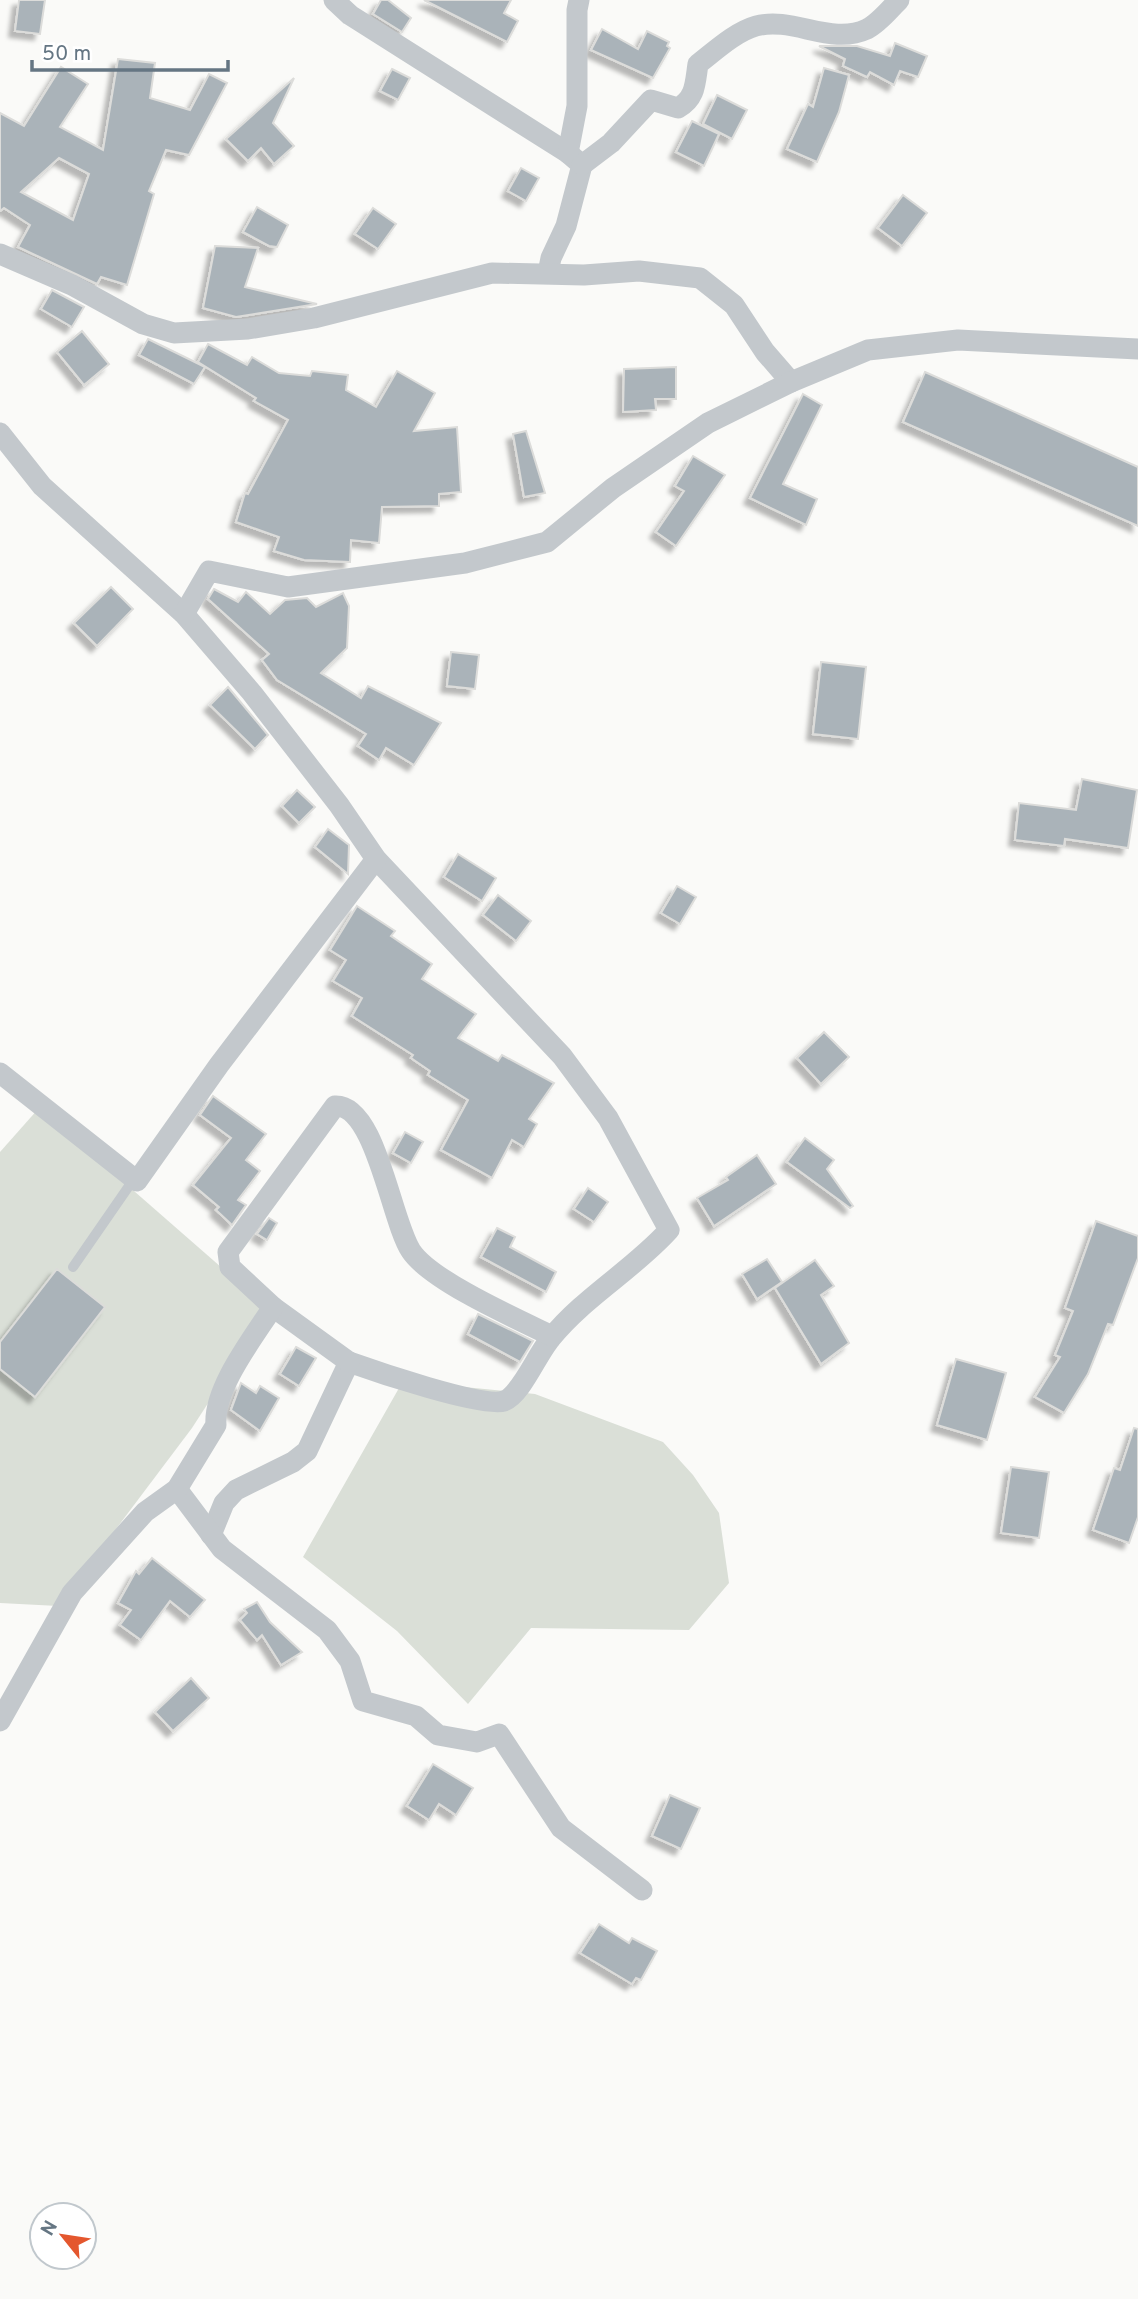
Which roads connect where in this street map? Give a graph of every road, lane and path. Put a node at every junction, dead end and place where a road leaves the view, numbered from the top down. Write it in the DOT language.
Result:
graph roads {
  1 [pos="334,0"];
  2 [pos="579,0"];
  3 [pos="899,0"];
  4 [pos="575,159"];
  5 [pos="0,254"];
  6 [pos="548,273"];
  7 [pos="1138,349"];
  8 [pos="791,382"];
  9 [pos="0,433"];
  10 [pos="184,614"];
  11 [pos="376,859"];
  12 [pos="0,1073"];
  13 [pos="137,1181"];
  14 [pos="73,1267"];
  15 [pos="272,1307"];
  16 [pos="552,1336"];
  17 [pos="349,1362"];
  18 [pos="177,1489"];
  19 [pos="211,1535"];
  20 [pos="0,1721"];
  21 [pos="642,1890"];
  1 -- 4 [label="street"];
  2 -- 4 [label="street"];
  3 -- 4 [label="street"];
  4 -- 6 [label="street"];
  5 -- 6 [label="street"];
  6 -- 8 [label="street"];
  7 -- 8 [label="street"];
  8 -- 10 [label="street"];
  9 -- 10 [label="street"];
  10 -- 11 [label="street"];
  11 -- 13 [label="street"];
  11 -- 16 [label="street"];
  12 -- 13 [label="street"];
  13 -- 14 [label="lane"];
  15 -- 16 [label="street"];
  15 -- 17 [label="street"];
  15 -- 18 [label="street"];
  16 -- 17 [label="street"];
  17 -- 19 [label="street"];
  18 -- 19 [label="street"];
  18 -- 20 [label="street"];
  19 -- 21 [label="street"];
}
